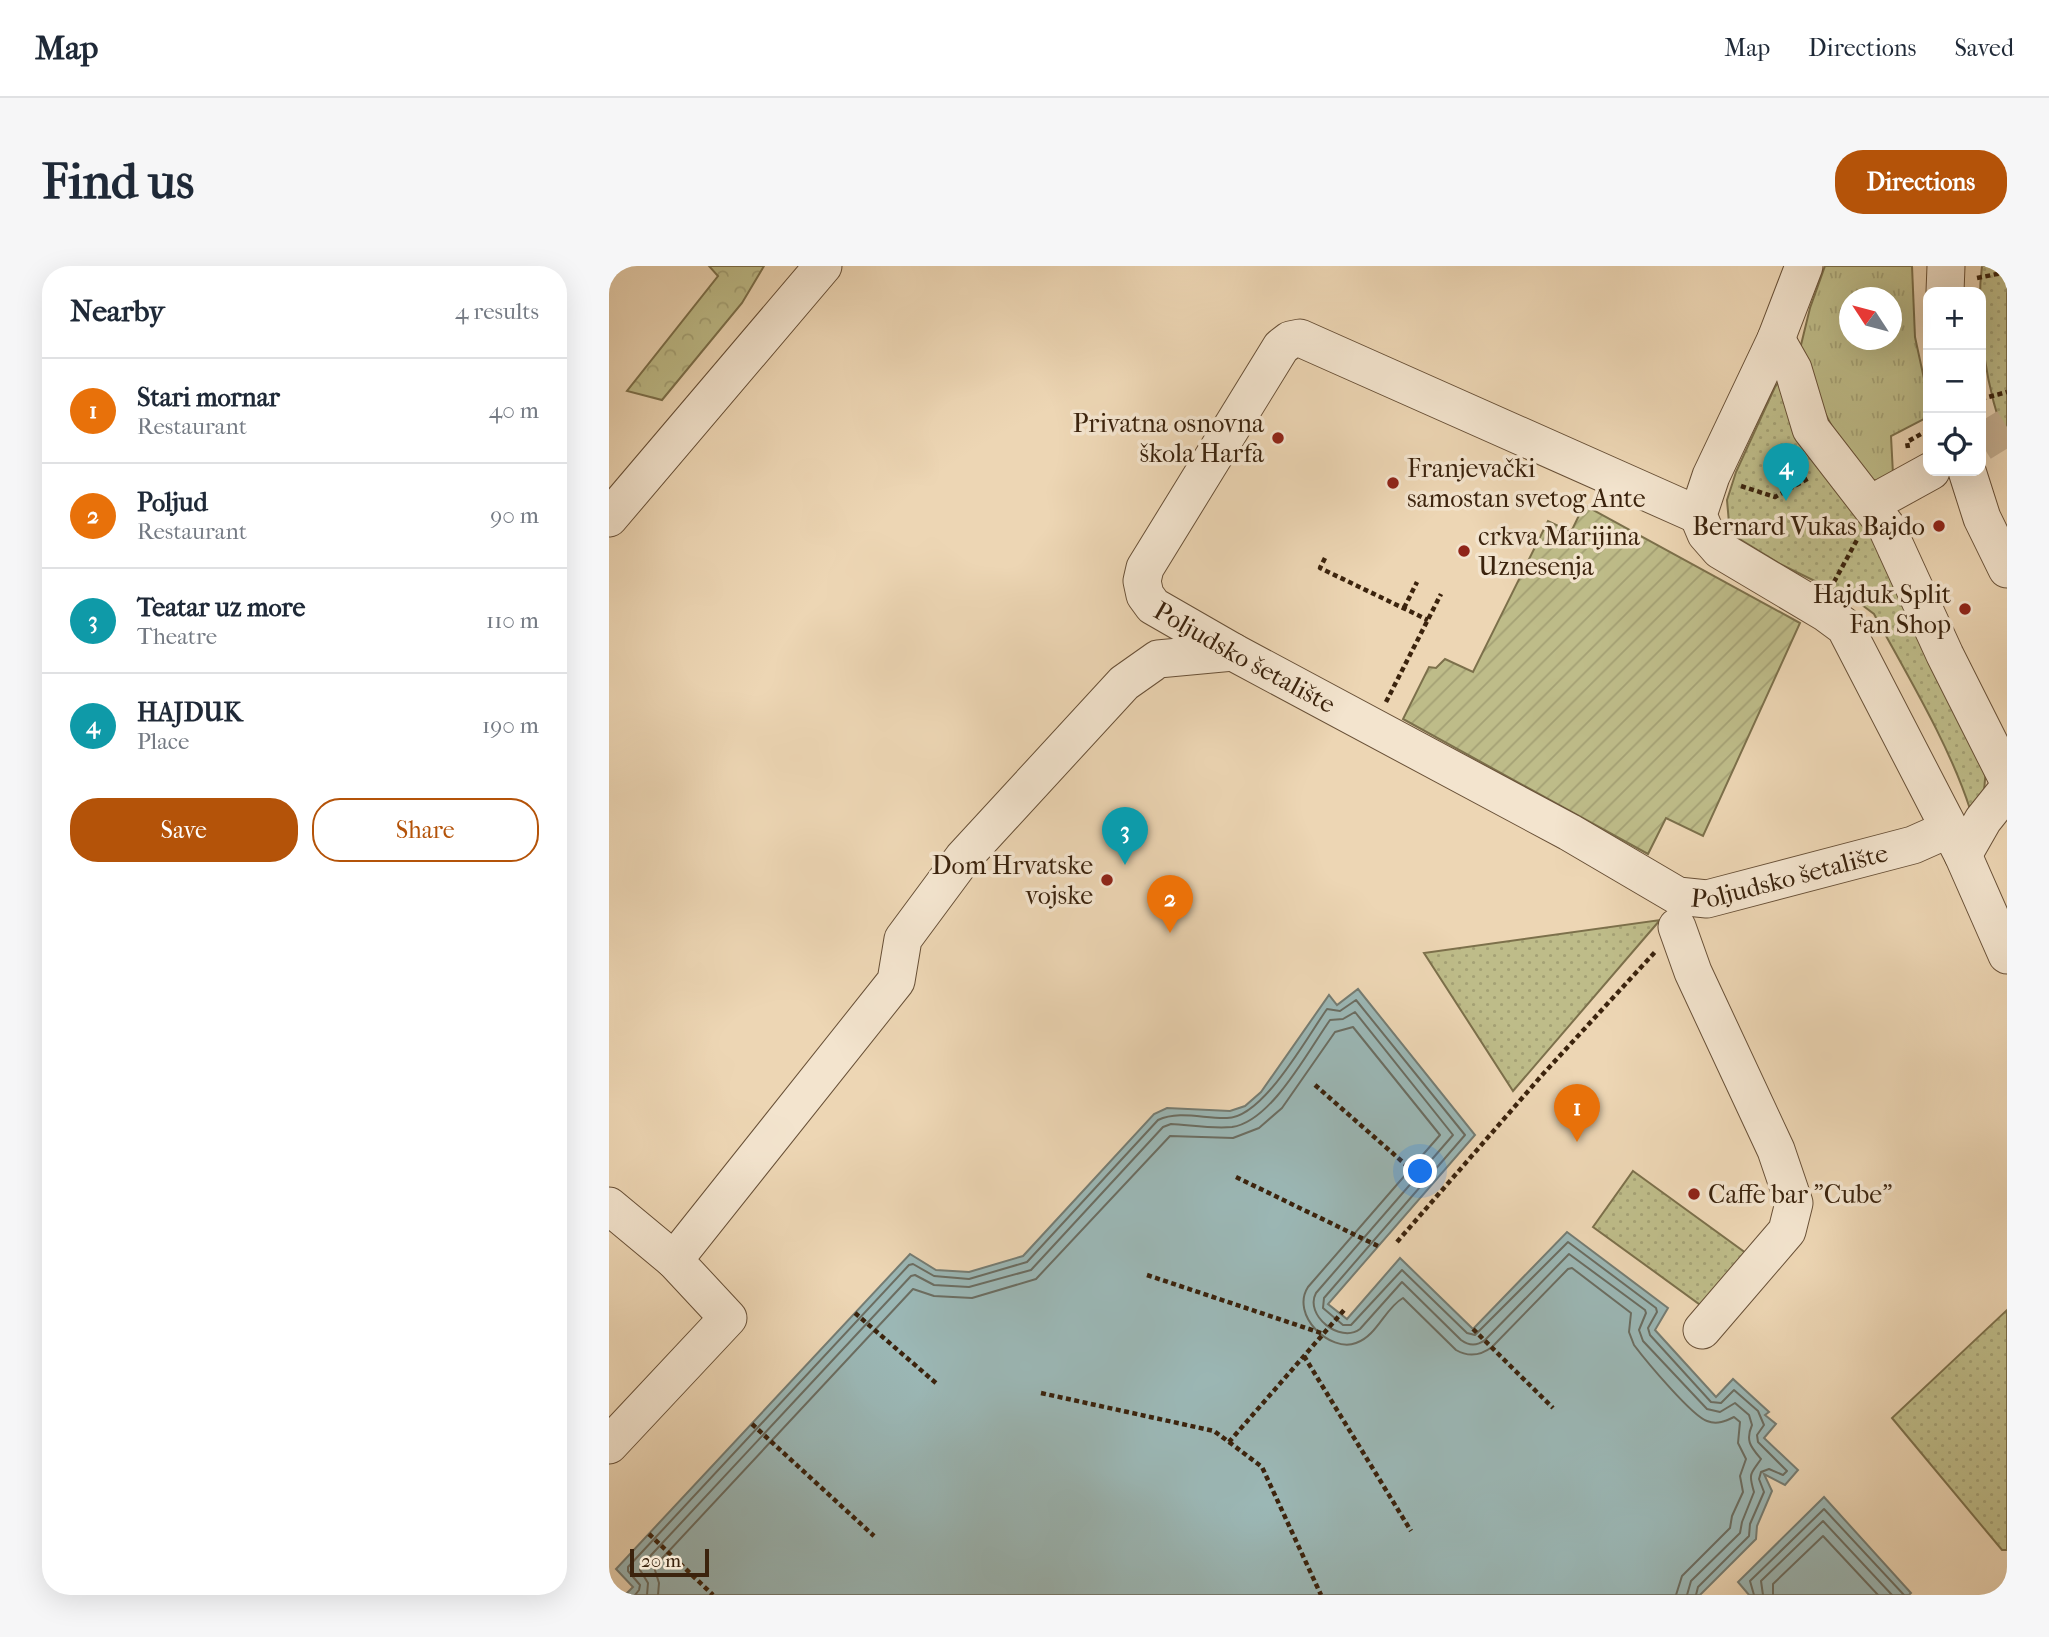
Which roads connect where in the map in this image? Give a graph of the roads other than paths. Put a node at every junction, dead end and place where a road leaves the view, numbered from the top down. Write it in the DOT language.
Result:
graph roads {
  1 [pos="823,266"];
  2 [pos="1804,266"];
  3 [pos="1946,266"];
  4 [pos="1945,287"];
  5 [pos="1776,338"];
  6 [pos="1924,476"];
  7 [pos="1969,476"];
  8 [pos="1875,510"];
  9 [pos="1697,515"];
  10 [pos="609,518"];
  11 [pos="2007,569"];
  12 [pos="1233,652"];
  13 [pos="2007,778"];
  14 [pos="2007,790"];
  15 [pos="1956,842"];
  16 [pos="1707,900"];
  17 [pos="2007,955"];
  18 [pos="609,1206"];
  19 [pos="674,1260"];
  20 [pos="1702,1329"];
  21 [pos="609,1445"];
  1 -- 10 [label="street"];
  2 -- 5 [label="street"];
  3 -- 4 [label="street"];
  5 -- 8 [label="street"];
  5 -- 9 [label="street"];
  6 -- 8 [label="street"];
  7 -- 11 [label="street"];
  8 -- 13 [label="street"];
  9 -- 12 [label="street, Poljudsko šetalište"];
  9 -- 15 [label="street"];
  12 -- 16 [label="street, Poljudsko šetalište"];
  12 -- 19 [label="street"];
  14 -- 15 [label="street"];
  15 -- 16 [label="street, Poljudsko šetalište"];
  15 -- 17 [label="street"];
  16 -- 20 [label="street"];
  18 -- 19 [label="street"];
  19 -- 21 [label="street"];
}
